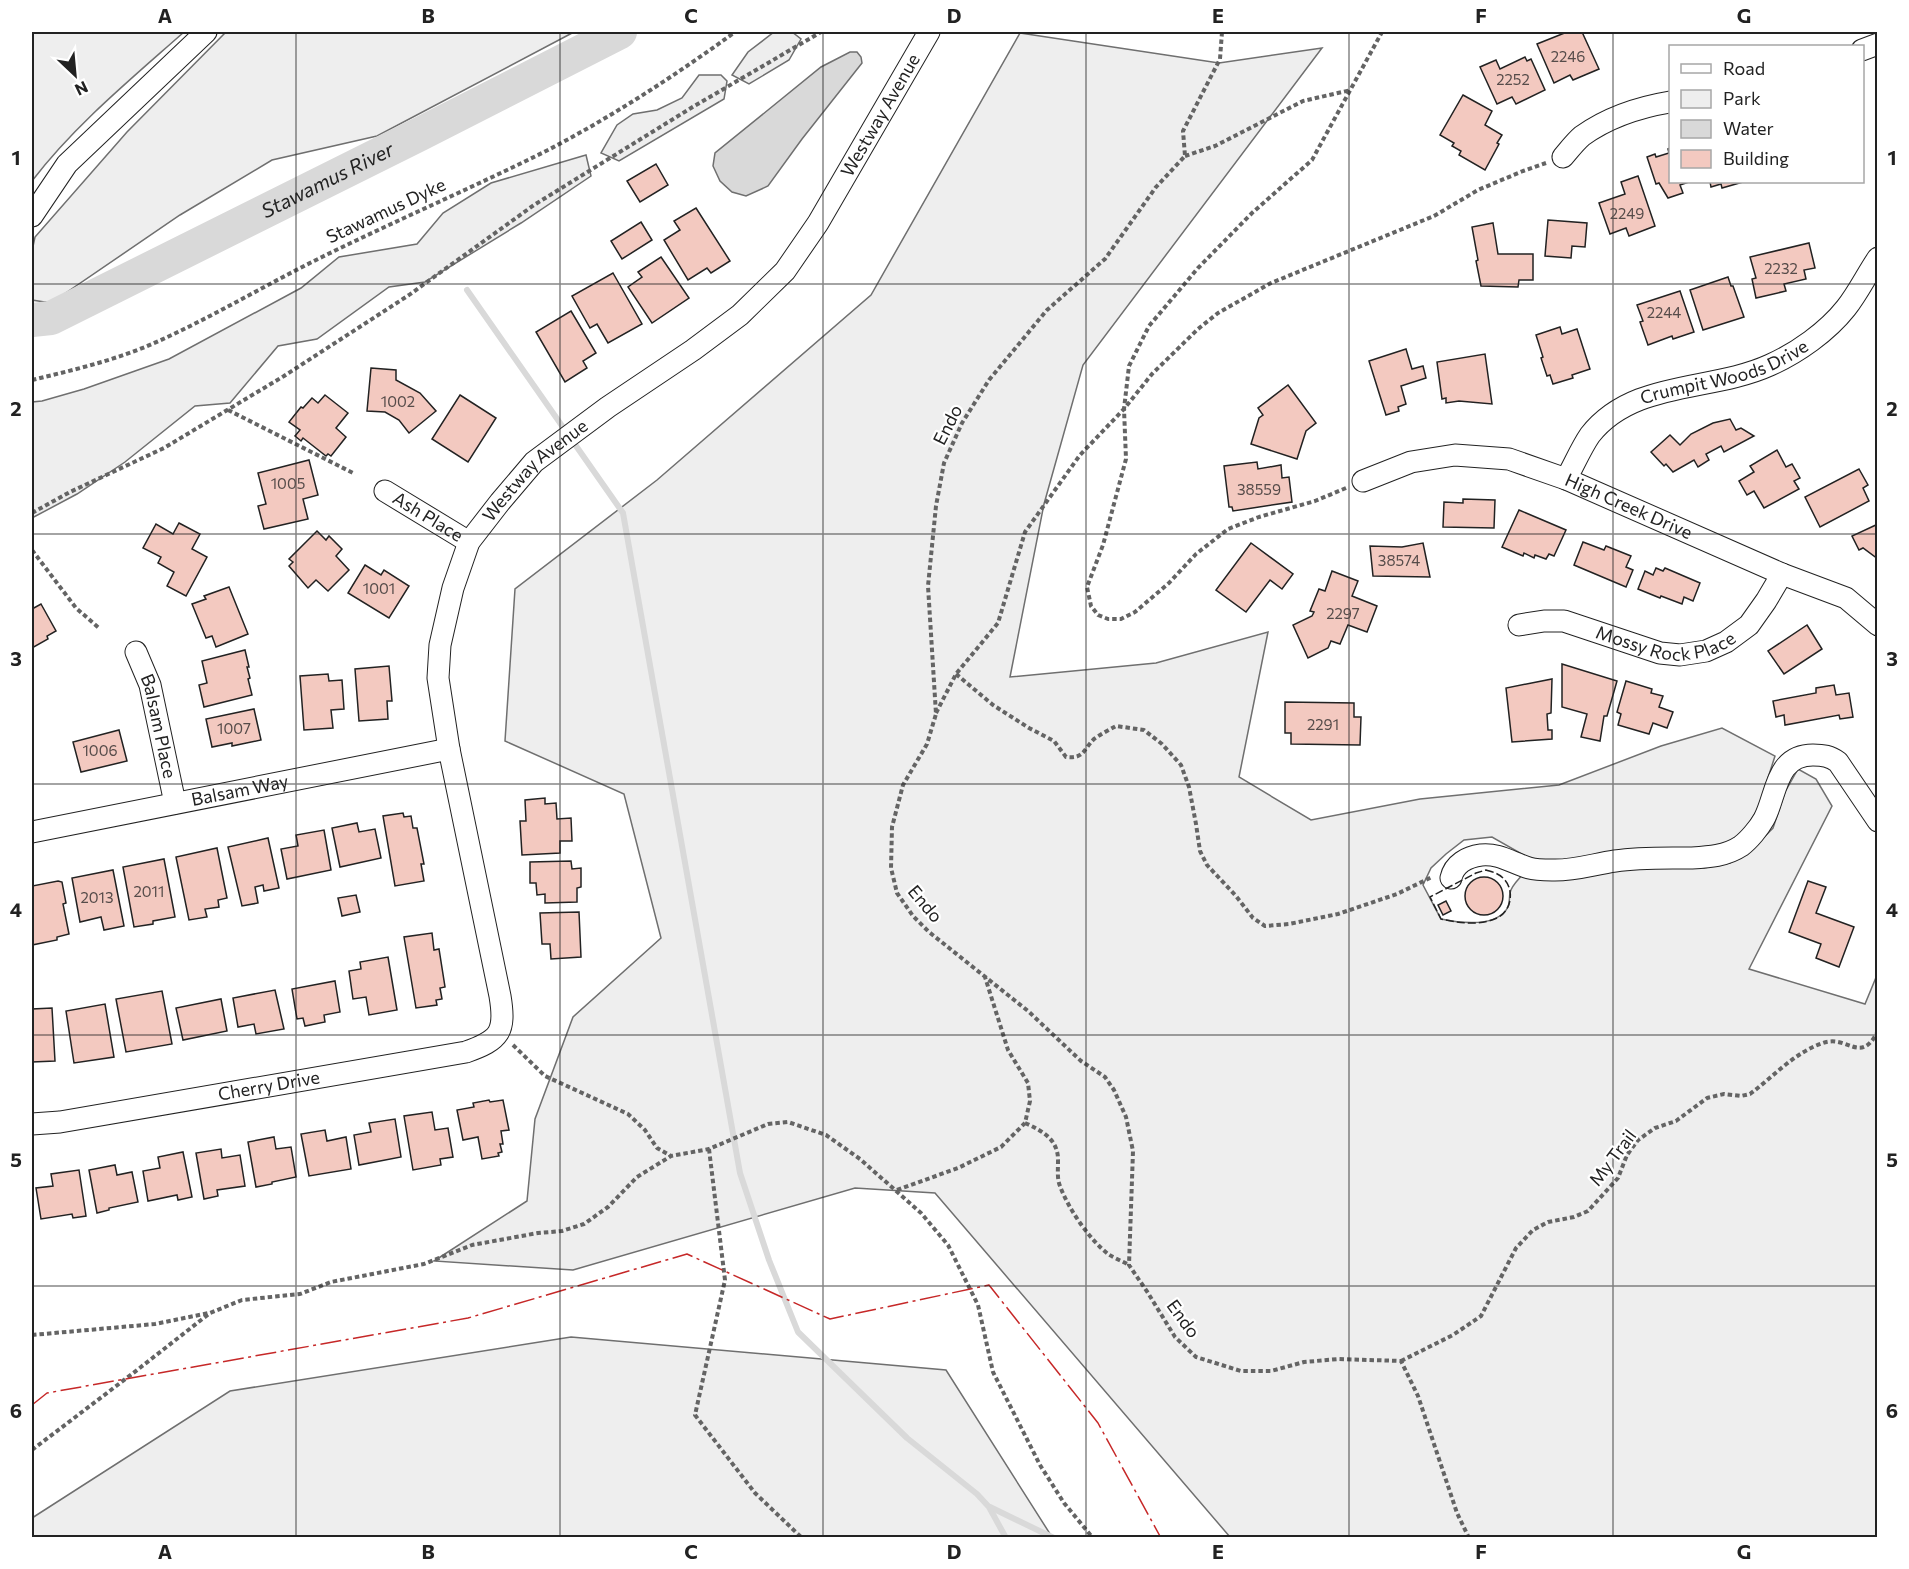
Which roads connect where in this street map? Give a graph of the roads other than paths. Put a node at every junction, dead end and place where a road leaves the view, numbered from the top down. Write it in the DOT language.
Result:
graph roads {
  1 [pos="206,32"];
  2 [pos="928,32"];
  3 [pos="1878,44"];
  4 [pos="1864,50"];
  5 [pos="1669,103"];
  6 [pos="1563,157"];
  7 [pos="32,216"];
  8 [pos="1878,258"];
  9 [pos="1566,479"];
  10 [pos="1363,481"];
  11 [pos="385,490"];
  12 [pos="469,542"];
  13 [pos="1782,574"];
  14 [pos="1519,625"];
  15 [pos="1878,625"];
  16 [pos="136,652"];
  17 [pos="449,749"];
  18 [pos="175,803"];
  19 [pos="1878,821"];
  20 [pos="32,832"];
  21 [pos="1452,874"];
  22 [pos="499,1032"];
  23 [pos="32,1124"];
  1 -- 7 [label="street"];
  2 -- 12 [label="street, Westway Avenue"];
  3 -- 4 [label="street"];
  5 -- 6 [label="street"];
  8 -- 9 [label="street, Crumpit Woods Drive"];
  9 -- 10 [label="street, High Creek Drive"];
  9 -- 13 [label="street, High Creek Drive"];
  11 -- 12 [label="street, Ash Place"];
  12 -- 17 [label="street, Westway Avenue"];
  13 -- 14 [label="street, Mossy Rock Place"];
  13 -- 15 [label="street, High Creek Drive"];
  16 -- 18 [label="street, Balsam Place"];
  17 -- 18 [label="street, Balsam Way"];
  17 -- 22 [label="street, Westway Avenue"];
  18 -- 20 [label="street, Balsam Way"];
  19 -- 21 [label="street"];
  22 -- 23 [label="street, Cherry Drive"];
}
